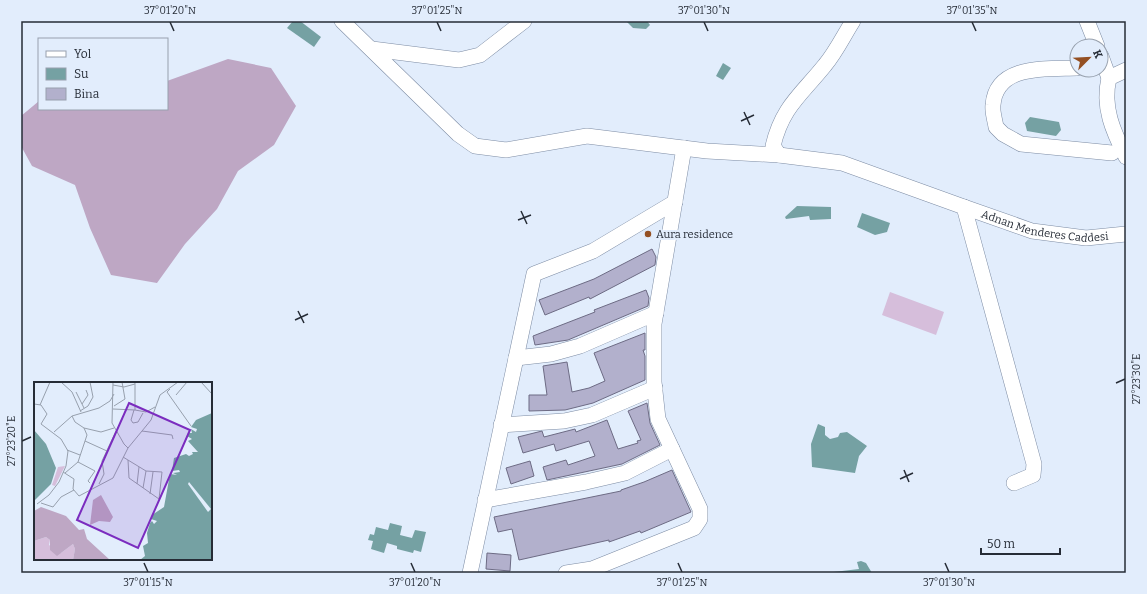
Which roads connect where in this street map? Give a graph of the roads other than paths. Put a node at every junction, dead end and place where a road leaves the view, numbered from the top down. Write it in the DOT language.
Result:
graph roads {
  1 [pos="342,21"];
  2 [pos="524,21"];
  3 [pos="853,21"];
  4 [pos="1087,21"];
  5 [pos="1094,38"];
  6 [pos="372,49"];
  7 [pos="1069,68"];
  8 [pos="1109,68"];
  9 [pos="1126,70"];
  10 [pos="1105,78"];
  11 [pos="684,148"];
  12 [pos="779,155"];
  13 [pos="1119,155"];
  14 [pos="675,202"];
  15 [pos="964,207"];
  16 [pos="1126,234"];
  17 [pos="656,313"];
  18 [pos="516,358"];
  19 [pos="655,388"];
  20 [pos="501,425"];
  21 [pos="672,449"];
  22 [pos="1014,484"];
  23 [pos="485,500"];
  24 [pos="470,573"];
  25 [pos="566,573"];
  1 -- 6 [label="street, Adnan Menderes Caddesi"];
  2 -- 6 [label="street"];
  3 -- 12 [label="street"];
  4 -- 5 [label="street"];
  6 -- 11 [label="street, Adnan Menderes Caddesi"];
  7 -- 13 [label="street"];
  8 -- 9 [label="street"];
  10 -- 13 [label="street"];
  11 -- 12 [label="street, Adnan Menderes Caddesi"];
  11 -- 14 [label="street"];
  12 -- 15 [label="street, Adnan Menderes Caddesi"];
  14 -- 17 [label="street"];
  14 -- 18 [label="street"];
  15 -- 16 [label="street, Adnan Menderes Caddesi"];
  15 -- 22 [label="street"];
  17 -- 18 [label="street"];
  17 -- 19 [label="street"];
  18 -- 20 [label="street"];
  19 -- 20 [label="street"];
  19 -- 21 [label="street"];
  20 -- 23 [label="street"];
  21 -- 23 [label="street"];
  21 -- 25 [label="street"];
  23 -- 24 [label="street"];
}
